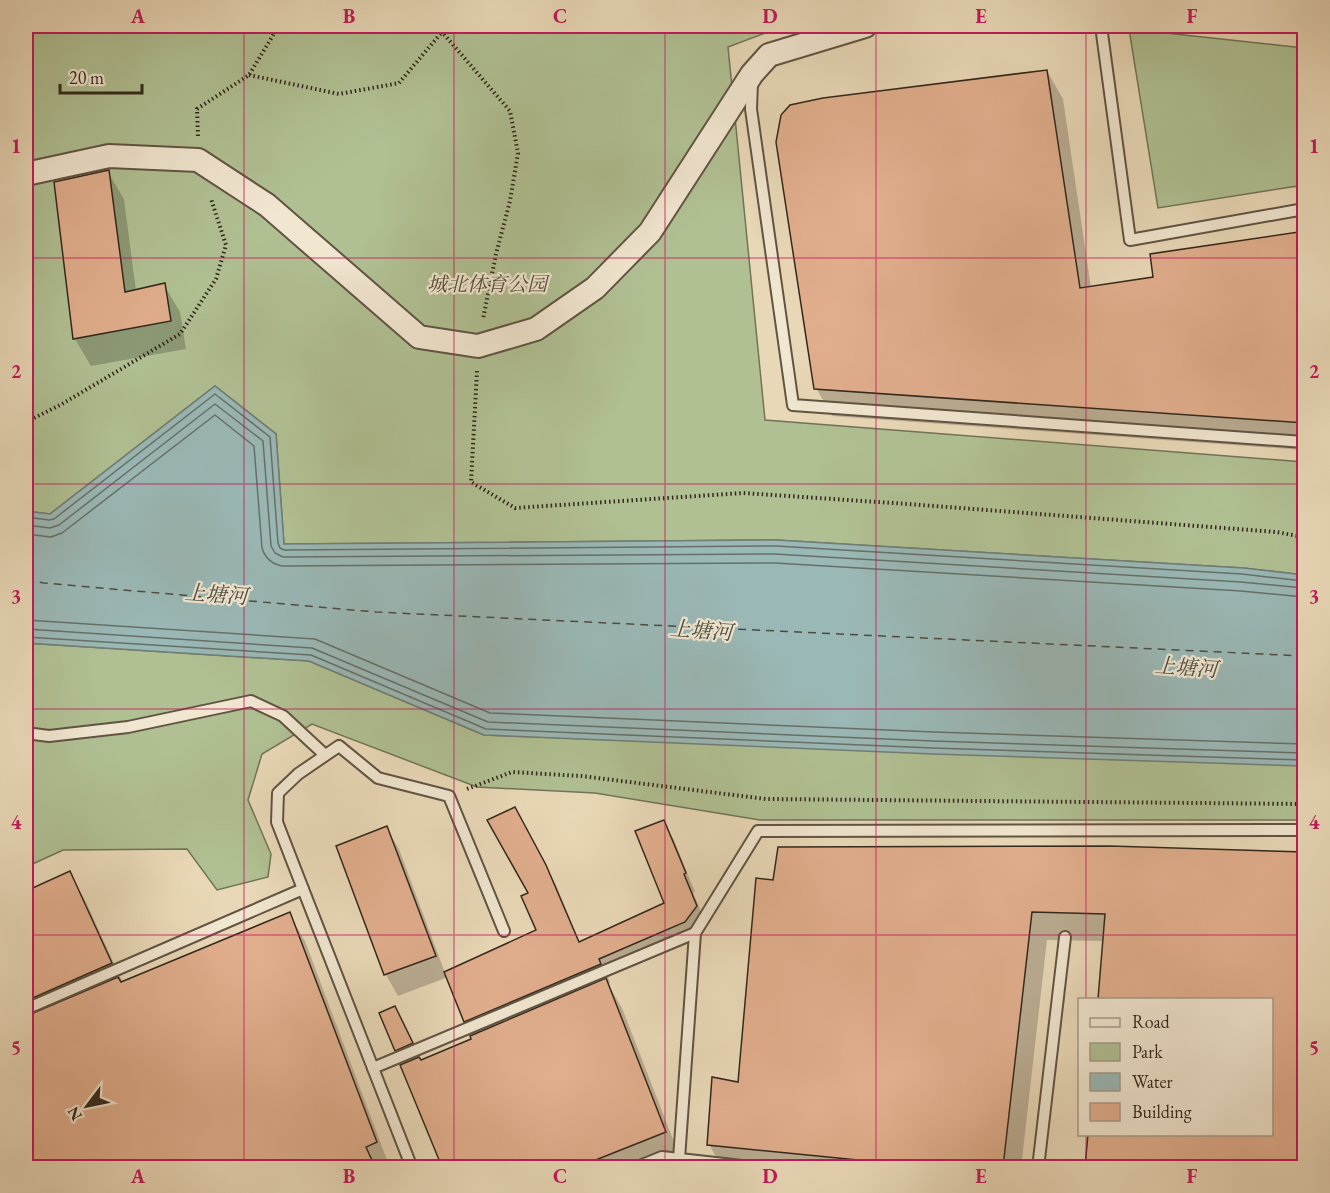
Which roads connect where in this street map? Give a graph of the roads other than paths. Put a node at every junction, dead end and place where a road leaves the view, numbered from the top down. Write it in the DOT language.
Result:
graph roads {
  1 [pos="865,26"];
  2 [pos="1101,26"];
  3 [pos="752,74"];
  4 [pos="26,174"];
  5 [pos="1305,209"];
  6 [pos="1305,442"];
  7 [pos="26,733"];
  8 [pos="325,755"];
  9 [pos="1305,830"];
  10 [pos="303,889"];
  11 [pos="504,931"];
  12 [pos="695,933"];
  13 [pos="1065,937"];
  14 [pos="26,1009"];
  15 [pos="373,1068"];
  16 [pos="679,1159"];
  17 [pos="412,1167"];
  18 [pos="635,1167"];
  19 [pos="760,1167"];
  20 [pos="1038,1167"];
  1 -- 3 [label="street"];
  2 -- 5 [label="lane"];
  3 -- 4 [label="street"];
  3 -- 6 [label="lane"];
  7 -- 8 [label="lane"];
  8 -- 10 [label="lane"];
  8 -- 11 [label="lane"];
  9 -- 12 [label="lane"];
  10 -- 14 [label="lane"];
  10 -- 15 [label="lane"];
  12 -- 15 [label="lane"];
  12 -- 16 [label="lane"];
  13 -- 20 [label="lane"];
  15 -- 17 [label="lane"];
  16 -- 18 [label="lane"];
  16 -- 19 [label="lane"];
}
